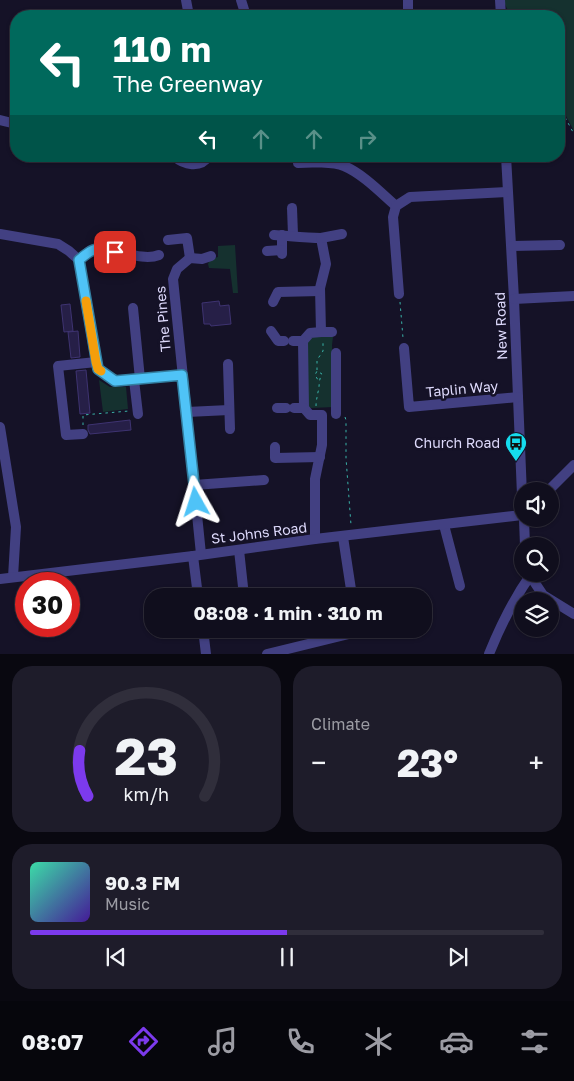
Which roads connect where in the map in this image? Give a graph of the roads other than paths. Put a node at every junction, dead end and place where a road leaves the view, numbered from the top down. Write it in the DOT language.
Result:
graph roads {
  1 [pos="180,162"];
  2 [pos="202,162"];
  3 [pos="506,162"];
  4 [pos="298,163"];
  5 [pos="507,192"];
  6 [pos="396,206"];
  7 [pos="292,208"];
  8 [pos="0,234"];
  9 [pos="342,234"];
  10 [pos="293,236"];
  11 [pos="321,238"];
  12 [pos="168,240"];
  13 [pos="560,245"];
  14 [pos="512,246"];
  15 [pos="267,251"];
  16 [pos="159,255"];
  17 [pos="211,256"];
  18 [pos="190,258"];
  19 [pos="79,260"];
  20 [pos="320,291"];
  21 [pos="400,294"];
  22 [pos="574,296"];
  23 [pos="514,299"];
  24 [pos="273,302"];
  25 [pos="133,308"];
  26 [pos="271,331"];
  27 [pos="321,332"];
  28 [pos="332,332"];
  29 [pos="293,341"];
  30 [pos="404,348"];
  31 [pos="336,353"];
  32 [pos="96,362"];
  33 [pos="228,364"];
  34 [pos="182,375"];
  35 [pos="137,379"];
  36 [pos="518,398"];
  37 [pos="229,410"];
  38 [pos="138,412"];
  39 [pos="187,412"];
  40 [pos="319,415"];
  41 [pos="0,427"];
  42 [pos="230,428"];
  43 [pos="82,434"];
  44 [pos="275,447"];
  45 [pos="320,458"];
  46 [pos="574,465"];
  47 [pos="264,480"];
  48 [pos="521,482"];
  49 [pos="557,482"];
  50 [pos="194,485"];
  51 [pos="514,518"];
  52 [pos="444,525"];
  53 [pos="347,536"];
  54 [pos="315,540"];
  55 [pos="239,550"];
  56 [pos="197,555"];
  57 [pos="13,577"];
  58 [pos="0,579"];
  59 [pos="525,582"];
  60 [pos="535,582"];
  61 [pos="460,586"];
  62 [pos="198,588"];
  63 [pos="243,588"];
  64 [pos="351,588"];
  65 [pos="574,614"];
  66 [pos="204,638"];
  67 [pos="333,638"];
  68 [pos="206,654"];
  69 [pos="267,654"];
  70 [pos="489,654"];
  1 -- 2 [label="street"];
  3 -- 5 [label="street, New Road"];
  4 -- 6 [label="street"];
  5 -- 6 [label="street"];
  5 -- 14 [label="street, New Road"];
  6 -- 21 [label="street"];
  7 -- 10 [label="street"];
  8 -- 19 [label="street"];
  9 -- 11 [label="street"];
  10 -- 11 [label="street"];
  10 -- 15 [label="street"];
  11 -- 20 [label="street"];
  12 -- 18 [label="street"];
  13 -- 14 [label="street"];
  14 -- 23 [label="street, New Road"];
  16 -- 19 [label="street"];
  17 -- 18 [label="street"];
  18 -- 34 [label="street, The Pines"];
  19 -- 32 [label="street"];
  20 -- 24 [label="street"];
  20 -- 27 [label="street"];
  22 -- 23 [label="street"];
  23 -- 36 [label="street, New Road"];
  25 -- 35 [label="street"];
  26 -- 29 [label="street"];
  27 -- 28 [label="street"];
  27 -- 29 [label="street"];
  29 -- 40 [label="street"];
  30 -- 36 [label="street, Taplin Way"];
  31 -- 40 [label="street"];
  32 -- 35 [label="street"];
  32 -- 43 [label="street"];
  33 -- 37 [label="street"];
  34 -- 35 [label="street"];
  34 -- 39 [label="street, The Pines"];
  35 -- 38 [label="street"];
  36 -- 48 [label="street, New Road"];
  37 -- 39 [label="street"];
  37 -- 42 [label="street"];
  39 -- 50 [label="street, The Pines"];
  40 -- 45 [label="street"];
  41 -- 57 [label="street"];
  44 -- 45 [label="street"];
  45 -- 54 [label="street"];
  46 -- 49 [label="street"];
  47 -- 50 [label="street"];
  50 -- 56 [label="street, The Pines"];
  51 -- 52 [label="street, St Johns Road"];
  52 -- 53 [label="street, St Johns Road"];
  52 -- 61 [label="street"];
  53 -- 54 [label="street, St Johns Road"];
  53 -- 64 [label="street"];
  54 -- 55 [label="street, St Johns Road"];
  55 -- 56 [label="street, St Johns Road"];
  55 -- 63 [label="street"];
  56 -- 57 [label="street, St Johns Road"];
  56 -- 62 [label="street, The Pines"];
  57 -- 58 [label="street, St Johns Road"];
  59 -- 70 [label="street"];
  60 -- 65 [label="street"];
  66 -- 68 [label="street"];
  67 -- 69 [label="street"];
}
